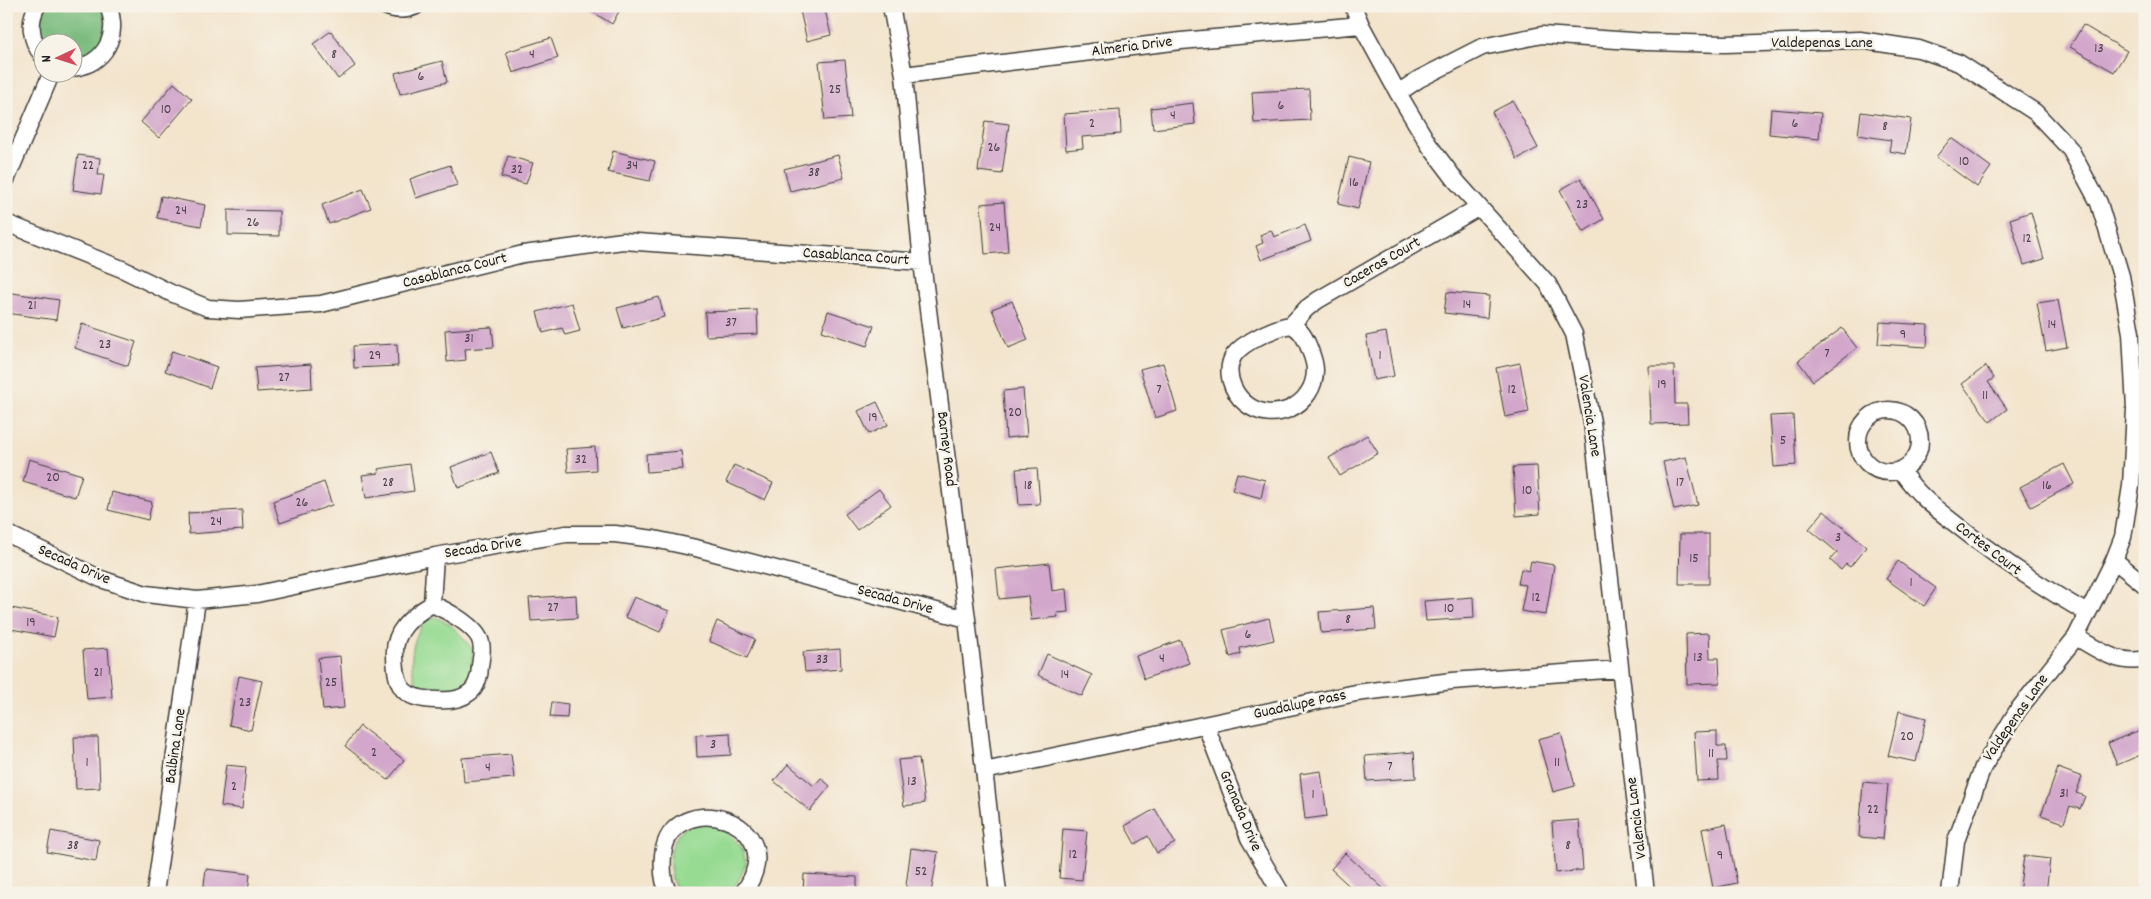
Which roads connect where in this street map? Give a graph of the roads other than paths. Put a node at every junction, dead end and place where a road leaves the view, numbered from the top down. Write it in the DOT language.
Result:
graph roads {
  1 [pos="37,6"];
  2 [pos="108,6"];
  3 [pos="385,6"];
  4 [pos="416,6"];
  5 [pos="892,6"];
  6 [pos="1353,6"];
  7 [pos="1361,25"];
  8 [pos="32,32"];
  9 [pos="82,66"];
  10 [pos="904,75"];
  11 [pos="48,82"];
  12 [pos="1398,93"];
  13 [pos="6,180"];
  14 [pos="1479,207"];
  15 [pos="6,223"];
  16 [pos="922,262"];
  17 [pos="1291,325"];
  18 [pos="1901,470"];
  19 [pos="6,533"];
  20 [pos="435,556"];
  21 [pos="2114,560"];
  22 [pos="2145,585"];
  23 [pos="197,600"];
  24 [pos="432,604"];
  25 [pos="2087,613"];
  26 [pos="968,619"];
  27 [pos="2076,637"];
  28 [pos="2145,659"];
  29 [pos="1620,669"];
  30 [pos="1206,726"];
  31 [pos="984,771"];
  32 [pos="155,893"];
  33 [pos="669,893"];
  34 [pos="743,893"];
  35 [pos="998,893"];
  36 [pos="1281,893"];
  37 [pos="1646,893"];
  38 [pos="1950,893"];
  1 -- 8 [label="street"];
  2 -- 9 [label="street"];
  3 -- 4 [label="street"];
  5 -- 10 [label="street, Barney Road"];
  6 -- 7 [label="street, Valencia Lane"];
  7 -- 10 [label="street, Almeria Drive"];
  7 -- 12 [label="street, Valencia Lane"];
  10 -- 16 [label="street, Barney Road"];
  11 -- 13 [label="street"];
  12 -- 14 [label="street, Valencia Lane"];
  12 -- 21 [label="street, Valdepenas Lane"];
  14 -- 17 [label="street, Caceras Court"];
  14 -- 29 [label="street, Valencia Lane"];
  15 -- 16 [label="street, Casablanca Court"];
  16 -- 26 [label="street, Barney Road"];
  17 -- 17 [label="street, Caceras Court"];
  18 -- 25 [label="street, Cortes Court"];
  19 -- 23 [label="street, Secada Drive"];
  20 -- 23 [label="street, Secada Drive"];
  20 -- 24 [label="street"];
  20 -- 26 [label="street, Secada Drive"];
  21 -- 22 [label="street"];
  21 -- 25 [label="street, Valdepenas Lane"];
  23 -- 32 [label="street, Balbina Lane"];
  24 -- 24 [label="street"];
  25 -- 27 [label="street, Valdepenas Lane"];
  26 -- 31 [label="street, Barney Road"];
  27 -- 28 [label="street"];
  27 -- 38 [label="street, Valdepenas Lane"];
  29 -- 30 [label="street, Guadalupe Pass"];
  29 -- 37 [label="street, Valencia Lane"];
  30 -- 31 [label="street, Guadalupe Pass"];
  30 -- 36 [label="street, Granada Drive"];
  31 -- 35 [label="street, Barney Road"];
  33 -- 34 [label="street"];
}
